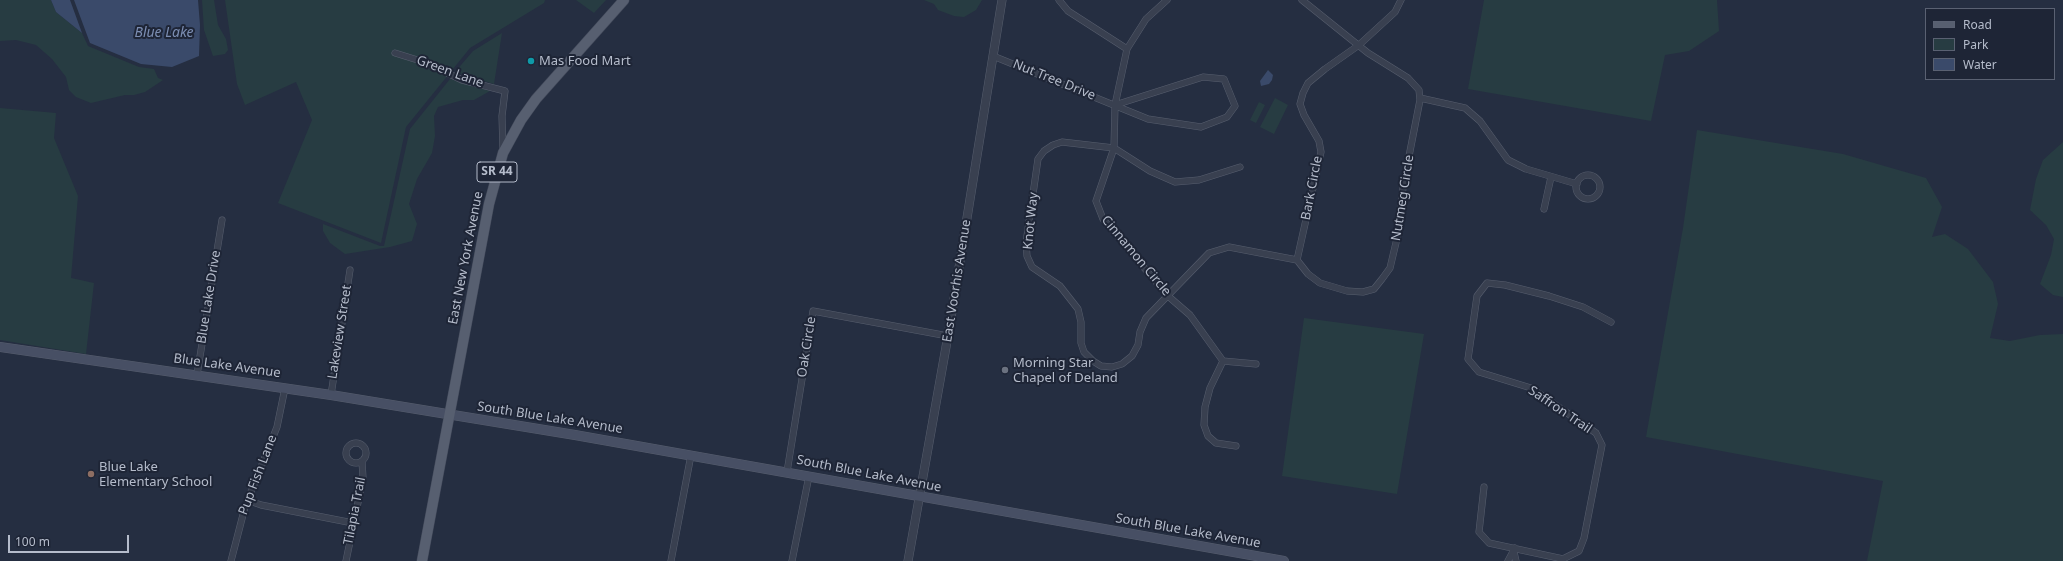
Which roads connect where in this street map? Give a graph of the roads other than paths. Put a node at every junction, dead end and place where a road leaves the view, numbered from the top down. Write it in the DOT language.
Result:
graph roads {
  1 [pos="624,0"];
  2 [pos="1002,0"];
  3 [pos="1059,0"];
  4 [pos="1167,0"];
  5 [pos="1302,0"];
  6 [pos="1401,0"];
  7 [pos="1359,45"];
  8 [pos="1127,49"];
  9 [pos="395,53"];
  10 [pos="993,56"];
  11 [pos="1420,98"];
  12 [pos="1115,105"];
  13 [pos="1114,148"];
  14 [pos="503,154"];
  15 [pos="1240,167"];
  16 [pos="1551,177"];
  17 [pos="1577,184"];
  18 [pos="1544,209"];
  19 [pos="222,220"];
  20 [pos="1297,260"];
  21 [pos="350,270"];
  22 [pos="1168,296"];
  23 [pos="1611,322"];
  24 [pos="948,336"];
  25 [pos="0,347"];
  26 [pos="1223,360"];
  27 [pos="1256,364"];
  28 [pos="196,375"];
  29 [pos="285,388"];
  30 [pos="331,395"];
  31 [pos="449,415"];
  32 [pos="1236,446"];
  33 [pos="691,455"];
  34 [pos="362,461"];
  35 [pos="787,472"];
  36 [pos="809,476"];
  37 [pos="1484,487"];
  38 [pos="920,497"];
  39 [pos="247,500"];
  40 [pos="353,522"];
  41 [pos="1514,550"];
  42 [pos="232,561"];
  43 [pos="346,561"];
  44 [pos="422,561"];
  45 [pos="671,561"];
  46 [pos="792,561"];
  47 [pos="908,561"];
  48 [pos="1284,561"];
  49 [pos="1508,561"];
  50 [pos="1516,561"];
  1 -- 14 [label="main road, East New York Avenue / SR 44"];
  2 -- 10 [label="street, East Voorhis Avenue"];
  3 -- 8 [label="street"];
  4 -- 8 [label="street, Cinnamon Circle"];
  5 -- 7 [label="street"];
  6 -- 7 [label="street, Bark Circle"];
  7 -- 11 [label="street"];
  7 -- 20 [label="street, Bark Circle"];
  8 -- 12 [label="street, Cinnamon Circle"];
  9 -- 14 [label="street, Green Lane"];
  10 -- 12 [label="street, Nut Tree Drive"];
  10 -- 24 [label="street, East Voorhis Avenue"];
  11 -- 16 [label="street"];
  11 -- 20 [label="street, Nutmeg Circle"];
  12 -- 12 [label="street, Nut Tree Drive"];
  12 -- 13 [label="street, Cinnamon Circle"];
  13 -- 15 [label="street, Knot Way"];
  13 -- 22 [label="street, Cinnamon Circle"];
  13 -- 22 [label="street, Knot Way"];
  14 -- 31 [label="main road, East New York Avenue / SR 44"];
  16 -- 17 [label="street"];
  16 -- 18 [label="street"];
  17 -- 17 [label="street"];
  19 -- 28 [label="street, Blue Lake Drive"];
  20 -- 22 [label="street"];
  21 -- 30 [label="street, Lakeview Street"];
  22 -- 26 [label="street, Cinnamon Circle"];
  23 -- 41 [label="street, Saffron Trail"];
  24 -- 35 [label="street, Oak Circle"];
  24 -- 38 [label="street, East Voorhis Avenue"];
  25 -- 28 [label="main road, Blue Lake Avenue"];
  26 -- 27 [label="street"];
  26 -- 32 [label="street"];
  28 -- 29 [label="main road, Blue Lake Avenue"];
  29 -- 30 [label="main road, Blue Lake Avenue"];
  29 -- 39 [label="street, Pup Fish Lane"];
  30 -- 31 [label="main road, Blue Lake Avenue"];
  31 -- 33 [label="main road, South Blue Lake Avenue"];
  31 -- 44 [label="main road, East New York Avenue / SR 44"];
  33 -- 35 [label="main road, South Blue Lake Avenue"];
  33 -- 45 [label="street"];
  34 -- 40 [label="street, Tilapia Trail"];
  35 -- 36 [label="main road, South Blue Lake Avenue"];
  36 -- 38 [label="main road, South Blue Lake Avenue"];
  36 -- 46 [label="street"];
  37 -- 41 [label="street, Saffron Trail"];
  38 -- 47 [label="street, East Voorhis Avenue"];
  38 -- 48 [label="main road, South Blue Lake Avenue"];
  39 -- 40 [label="street"];
  39 -- 42 [label="street, Pup Fish Lane"];
  40 -- 43 [label="street, Tilapia Trail"];
  41 -- 49 [label="street"];
  41 -- 50 [label="street"];
}
